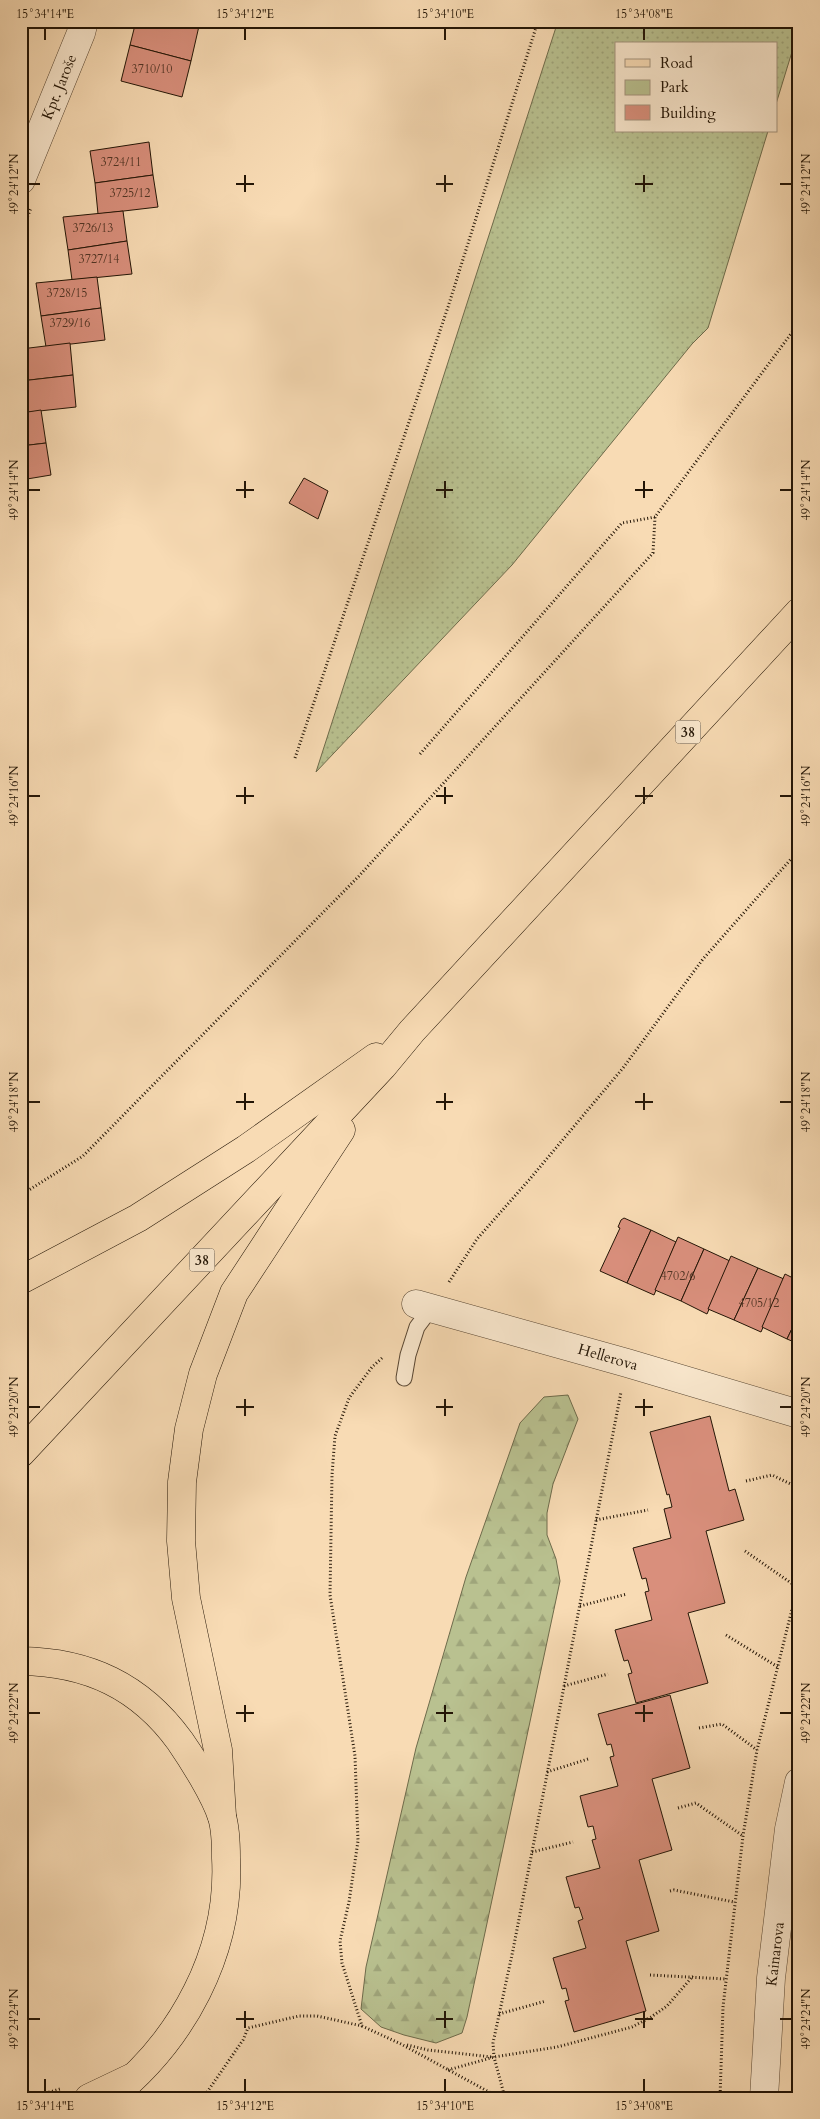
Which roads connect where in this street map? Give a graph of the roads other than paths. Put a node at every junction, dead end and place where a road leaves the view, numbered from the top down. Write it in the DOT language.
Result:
graph roads {
  1 [pos="84,21"];
  2 [pos="21,180"];
  3 [pos="799,612"];
  4 [pos="412,1031"];
  5 [pos="383,1066"];
  6 [pos="21,1280"];
  7 [pos="424,1305"];
  8 [pos="404,1378"];
  9 [pos="799,1414"];
  10 [pos="21,1453"];
  11 [pos="21,1661"];
  12 [pos="799,1782"];
  13 [pos="222,1817"];
  14 [pos="792,1864"];
  15 [pos="136,2075"];
  16 [pos="79,2092"];
  17 [pos="110,2098"];
  18 [pos="119,2098"];
  19 [pos="764,2098"];
  1 -- 2 [label="street, Kpt. Jaroše"];
  3 -- 4 [label="main road, 38"];
  4 -- 5 [label="main road, 38"];
  4 -- 6 [label="main road"];
  5 -- 10 [label="main road, 38"];
  5 -- 13 [label="main road"];
  7 -- 8 [label="lane"];
  7 -- 9 [label="street, Hellerova"];
  11 -- 13 [label="main road"];
  12 -- 14 [label="street, Kainarova"];
  13 -- 15 [label="main road"];
  14 -- 19 [label="street, Kainarova"];
  15 -- 16 [label="main road"];
  15 -- 17 [label="main road"];
  15 -- 18 [label="main road"];
}
